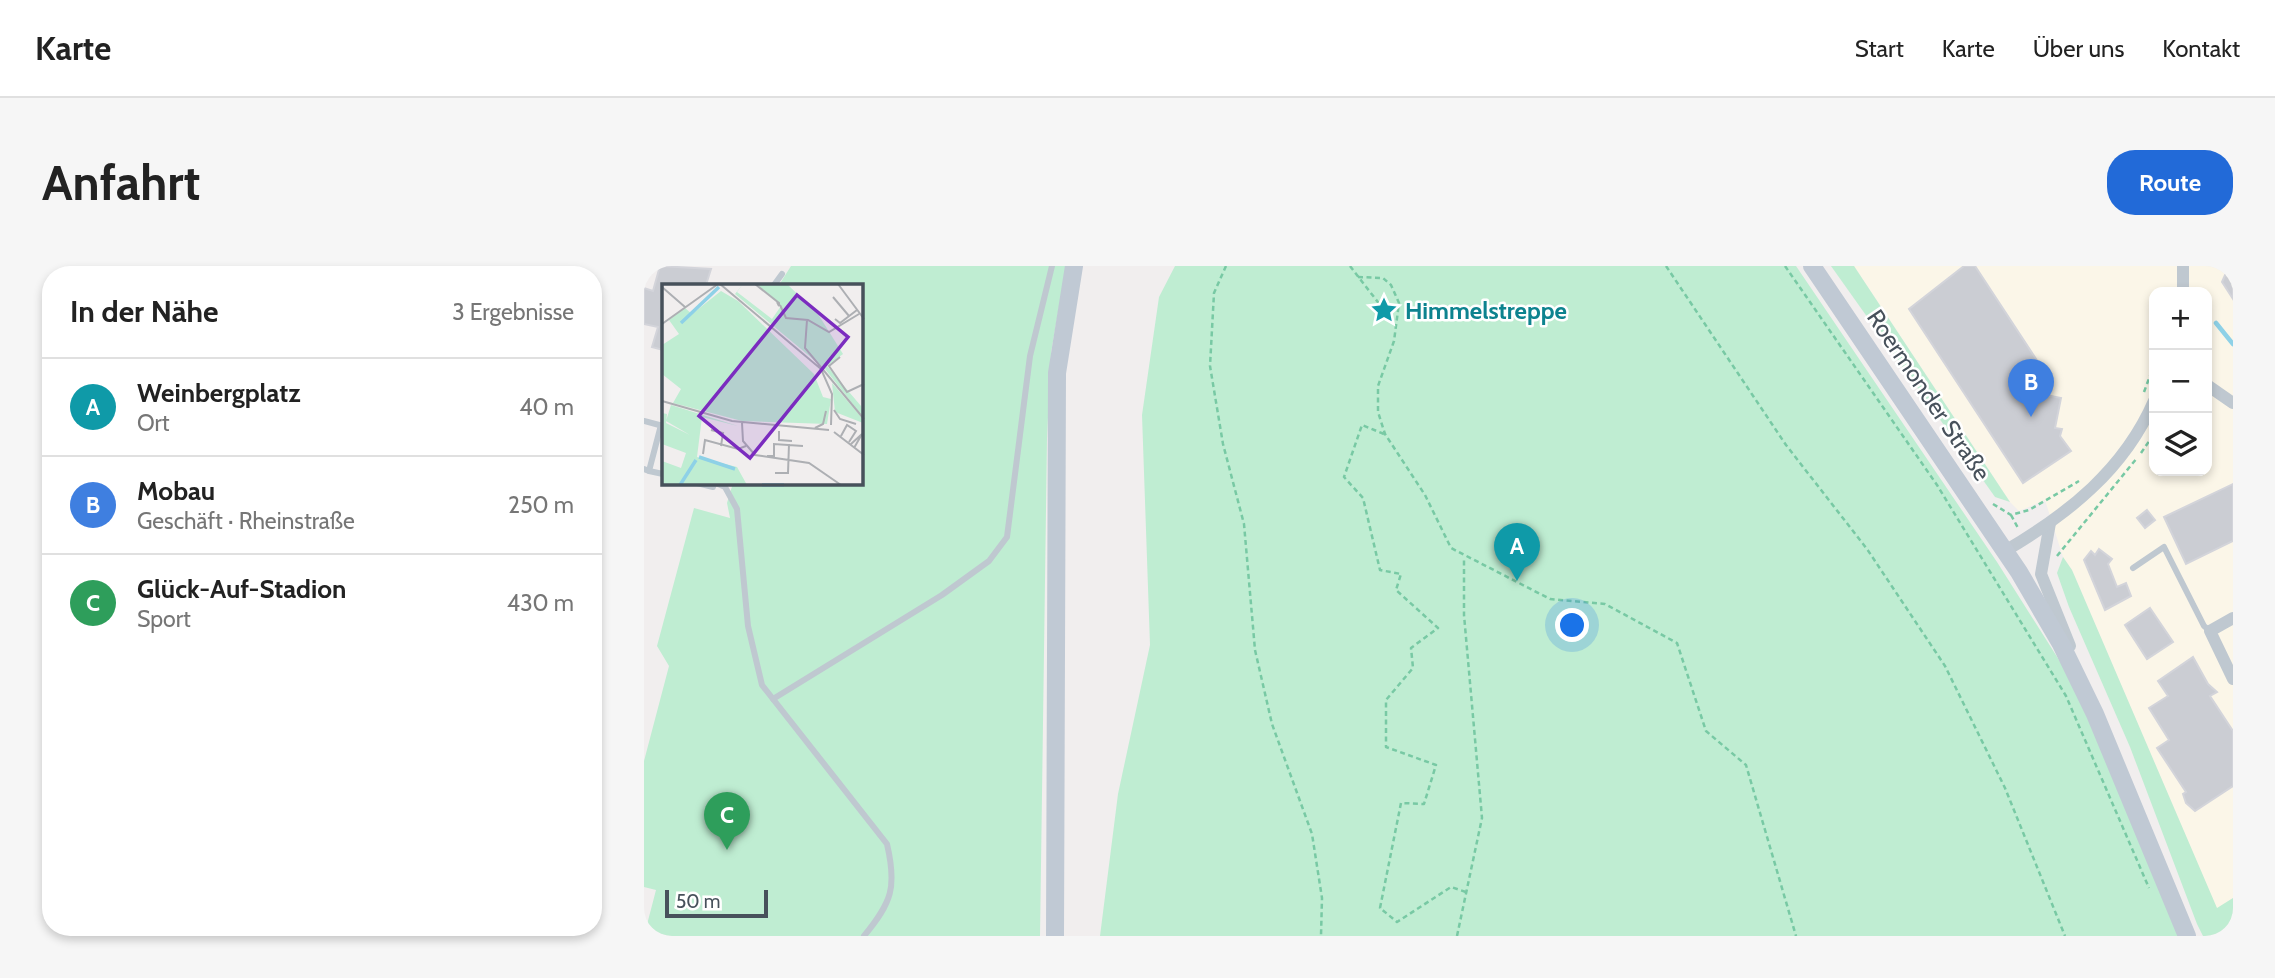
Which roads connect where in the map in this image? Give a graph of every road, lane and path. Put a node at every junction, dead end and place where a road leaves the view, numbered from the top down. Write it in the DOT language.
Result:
graph roads {
  1 [pos="1052,266"];
  2 [pos="1074,266"];
  3 [pos="1226,266"];
  4 [pos="1350,266"];
  5 [pos="1666,266"];
  6 [pos="1785,266"];
  7 [pos="1812,266"];
  8 [pos="2183,266"];
  9 [pos="782,274"];
  10 [pos="1359,277"];
  11 [pos="775,284"];
  12 [pos="2183,287"];
  13 [pos="1384,310"];
  14 [pos="2212,388"];
  15 [pos="2148,399"];
  16 [pos="2233,403"];
  17 [pos="644,421"];
  18 [pos="662,426"];
  19 [pos="1385,434"];
  20 [pos="2149,440"];
  21 [pos="647,470"];
  22 [pos="2079,480"];
  23 [pos="720,485"];
  24 [pos="2011,515"];
  25 [pos="2050,523"];
  26 [pos="2005,551"];
  27 [pos="1464,557"];
  28 [pos="2053,564"];
  29 [pos="2133,568"];
  30 [pos="2233,618"];
  31 [pos="2210,631"];
  32 [pos="2079,677"];
  33 [pos="2233,678"];
  34 [pos="773,699"];
  35 [pos="1465,892"];
  36 [pos="2153,898"];
  37 [pos="864,936"];
  38 [pos="1055,936"];
  39 [pos="1321,936"];
  40 [pos="1457,936"];
  41 [pos="1796,936"];
  42 [pos="2065,936"];
  43 [pos="2187,936"];
  1 -- 34 [label="lane"];
  2 -- 38 [label="main road"];
  3 -- 39 [label="path"];
  4 -- 10 [label="path"];
  5 -- 42 [label="path"];
  6 -- 36 [label="path"];
  7 -- 26 [label="main road, Roermonder Straße"];
  8 -- 12 [label="street"];
  9 -- 11 [label="lane"];
  10 -- 13 [label="path"];
  10 -- 19 [label="path"];
  14 -- 16 [label="street"];
  15 -- 25 [label="street"];
  17 -- 18 [label="lane"];
  18 -- 21 [label="lane"];
  19 -- 27 [label="path"];
  19 -- 35 [label="path"];
  20 -- 28 [label="path"];
  22 -- 24 [label="path"];
  23 -- 34 [label="lane"];
  25 -- 26 [label="street"];
  25 -- 32 [label="street"];
  26 -- 32 [label="main road, Roermonder Straße"];
  27 -- 35 [label="path"];
  27 -- 41 [label="path"];
  29 -- 31 [label="lane"];
  30 -- 31 [label="street"];
  31 -- 33 [label="street"];
  32 -- 43 [label="main road, Roermonder Straße"];
  34 -- 37 [label="lane"];
  35 -- 40 [label="path"];
}
